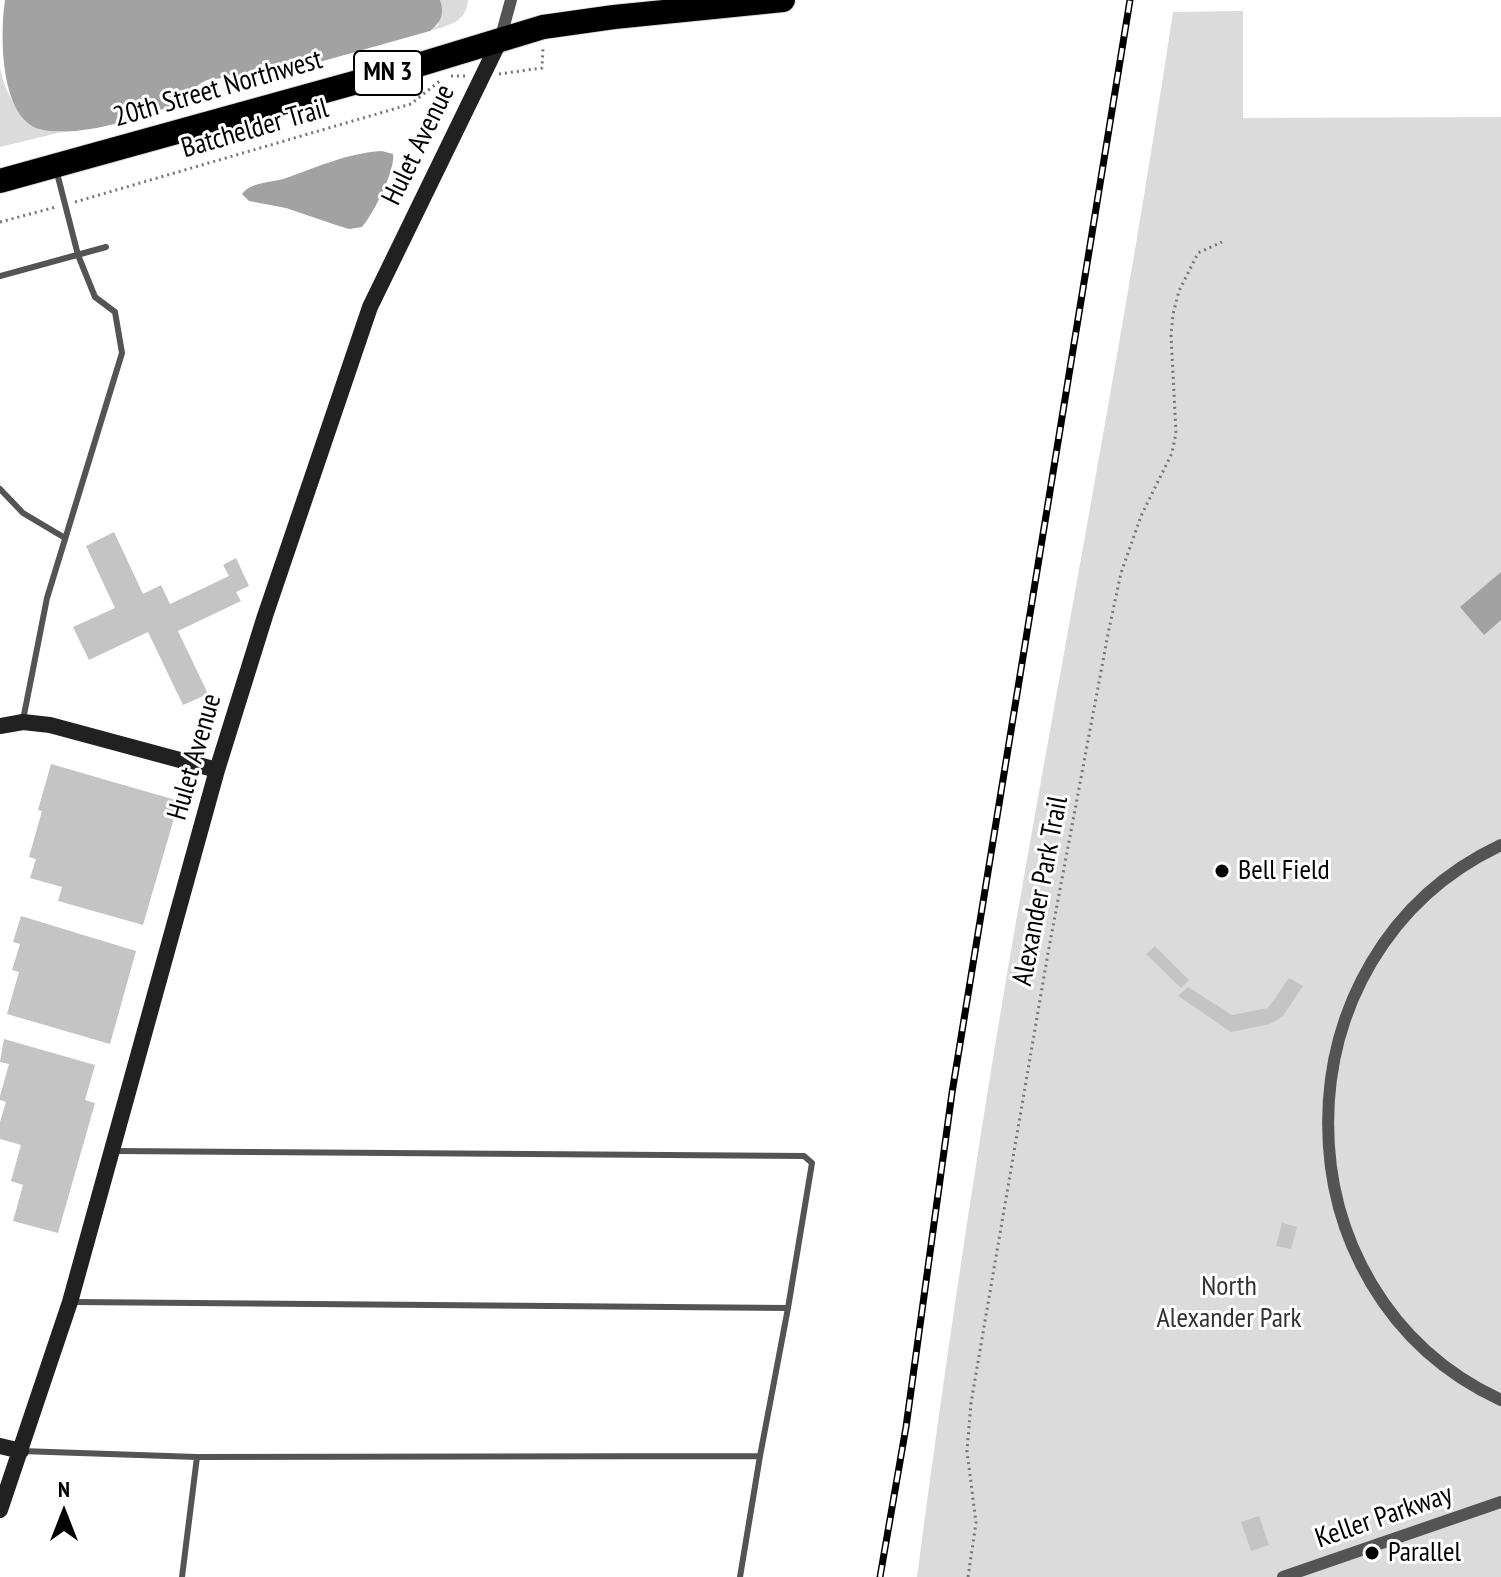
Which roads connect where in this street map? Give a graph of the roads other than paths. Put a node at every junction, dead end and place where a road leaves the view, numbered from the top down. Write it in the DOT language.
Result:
graph roads {
  1 [pos="511,0"];
  2 [pos="783,0"];
  3 [pos="500,40"];
  4 [pos="55,166"];
  5 [pos="0,181"];
  6 [pos="106,247"];
  7 [pos="78,255"];
  8 [pos="0,276"];
  9 [pos="2,494"];
  10 [pos="65,538"];
  11 [pos="23,722"];
  12 [pos="0,726"];
  13 [pos="217,770"];
  14 [pos="1501,845"];
  15 [pos="112,1151"];
  16 [pos="70,1302"];
  17 [pos="788,1308"];
  18 [pos="1501,1400"];
  19 [pos="0,1446"];
  20 [pos="21,1451"];
  21 [pos="760,1456"];
  22 [pos="197,1457"];
  23 [pos="1501,1502"];
  24 [pos="0,1510"];
  25 [pos="182,1577"];
  26 [pos="740,1577"];
  27 [pos="1283,1577"];
  1 -- 3 [label="street"];
  2 -- 3 [label="highway, 20th Street Northwest / MN 3"];
  3 -- 4 [label="highway, 20th Street Northwest / MN 3"];
  3 -- 13 [label="street, Hulet Avenue"];
  4 -- 5 [label="highway, 20th Street Northwest / MN 3"];
  4 -- 7 [label="lane"];
  6 -- 7 [label="lane"];
  7 -- 8 [label="lane"];
  7 -- 10 [label="lane"];
  9 -- 10 [label="lane"];
  10 -- 11 [label="lane"];
  11 -- 12 [label="street"];
  11 -- 13 [label="street"];
  13 -- 15 [label="street, Hulet Avenue"];
  14 -- 18 [label="street"];
  15 -- 16 [label="street, Hulet Avenue"];
  15 -- 17 [label="lane"];
  16 -- 17 [label="lane"];
  16 -- 20 [label="street, Hulet Avenue"];
  17 -- 21 [label="lane"];
  19 -- 20 [label="street"];
  20 -- 22 [label="lane"];
  20 -- 24 [label="street, Hulet Avenue"];
  21 -- 22 [label="lane"];
  21 -- 26 [label="lane"];
  22 -- 25 [label="lane"];
  23 -- 27 [label="street, Keller Parkway"];
}
